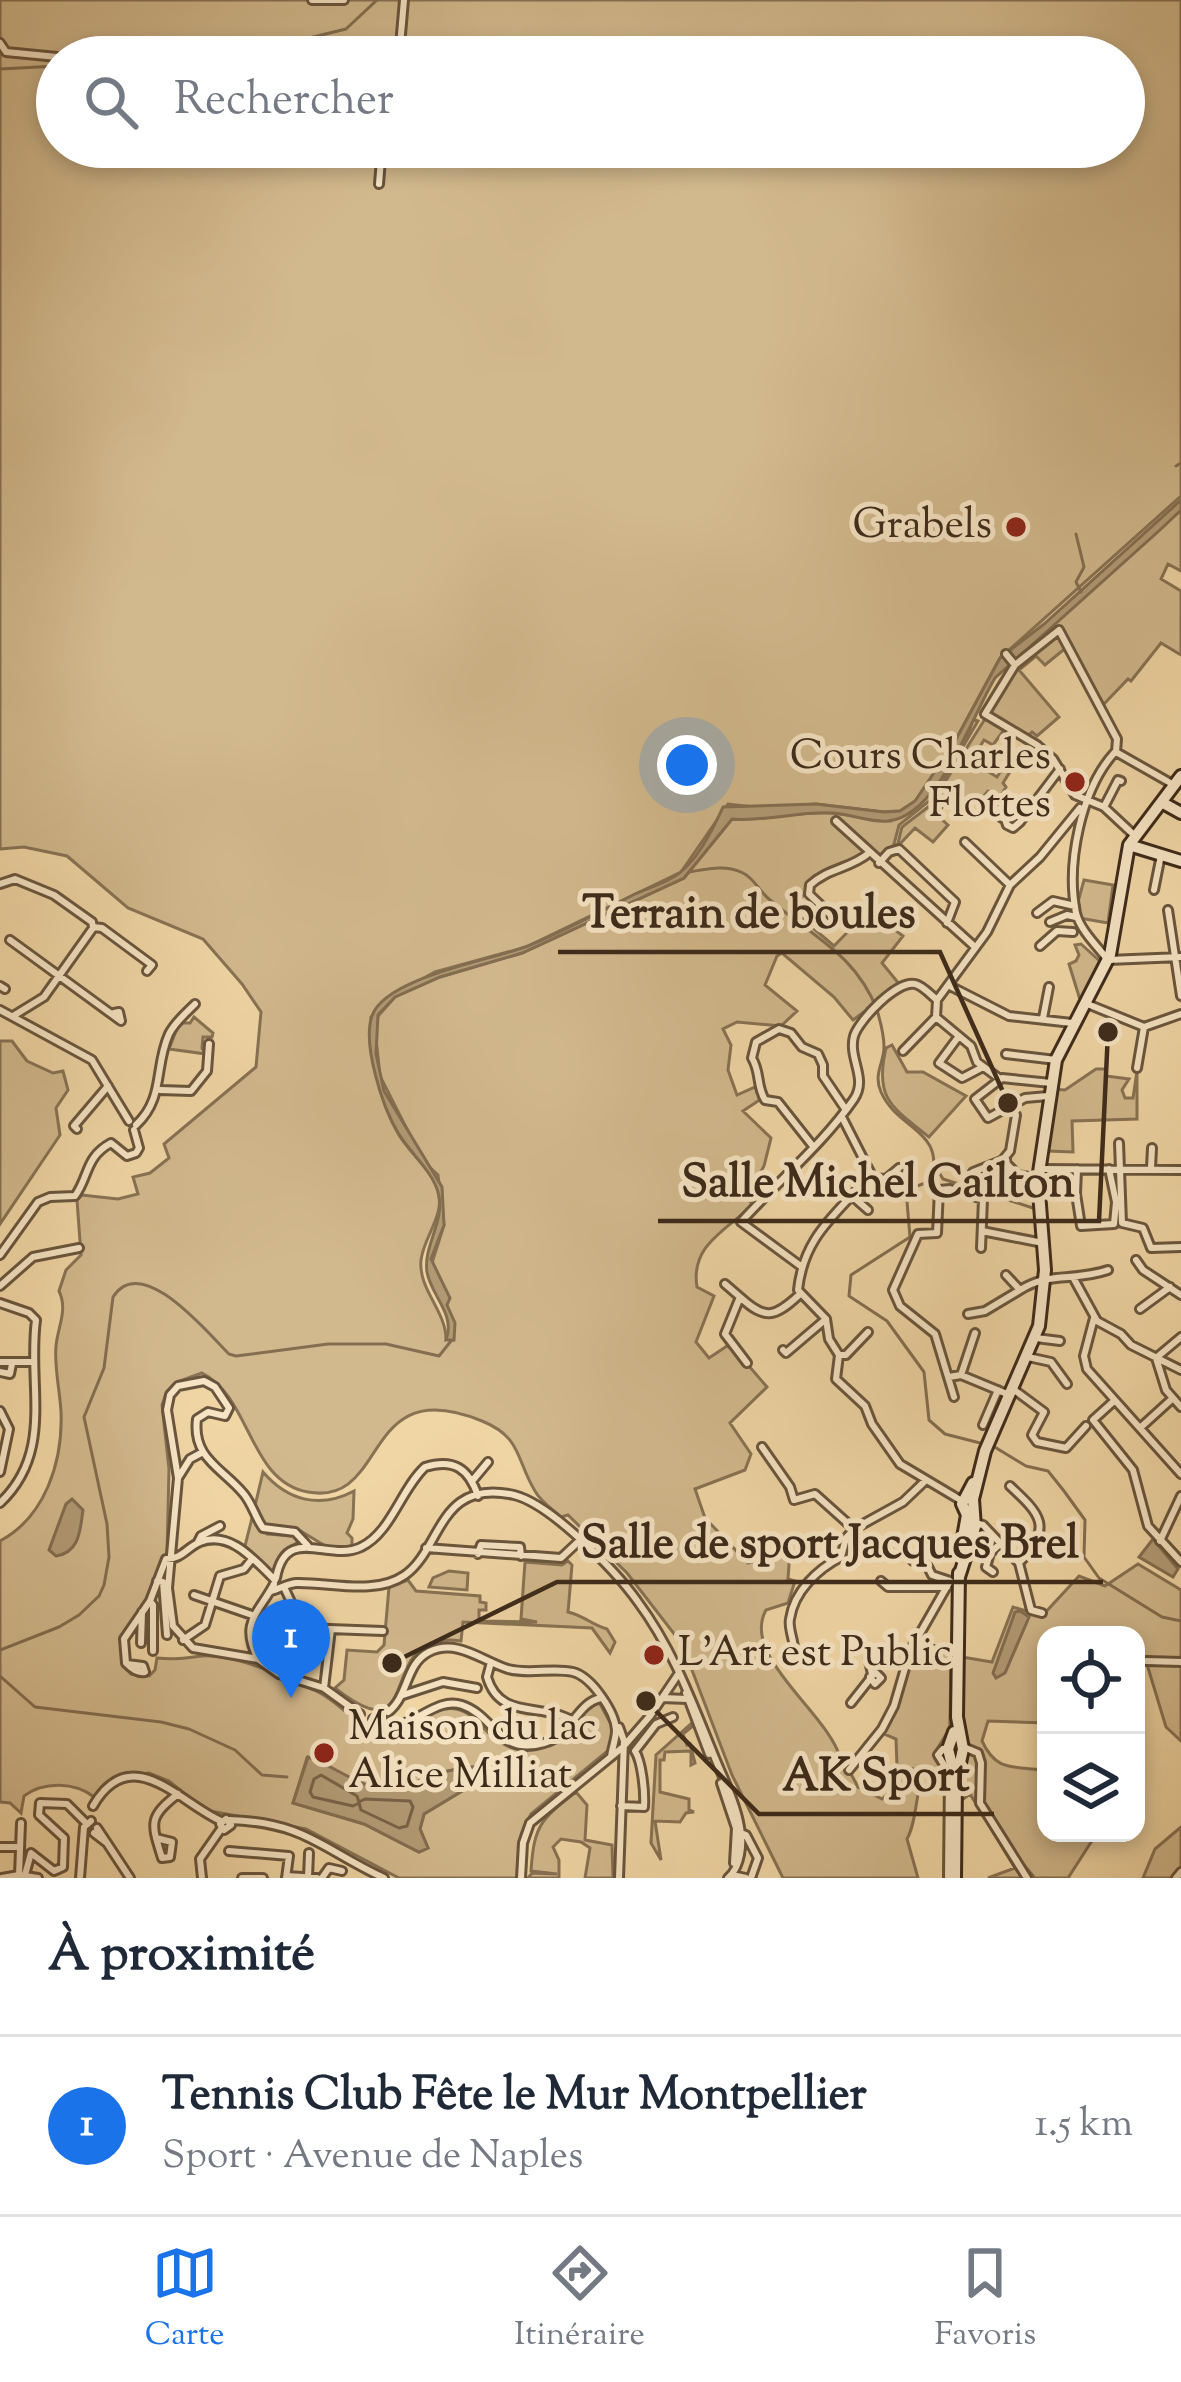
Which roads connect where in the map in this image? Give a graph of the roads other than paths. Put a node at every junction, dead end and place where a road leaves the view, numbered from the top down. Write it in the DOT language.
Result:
graph roads {
  1 [pos="312,0"];
  2 [pos="344,0"];
  3 [pos="404,0"];
  4 [pos="401,36"];
  5 [pos="0,44"];
  6 [pos="36,55"];
  7 [pos="380,168"];
  8 [pos="379,184"];
  9 [pos="1006,654"];
  10 [pos="1014,663"];
  11 [pos="1116,752"];
  12 [pos="1060,770"];
  13 [pos="1121,781"];
  14 [pos="1177,781"];
  15 [pos="1086,800"];
  16 [pos="1163,802"];
  17 [pos="1104,807"];
  18 [pos="1180,809"];
  19 [pos="1002,818"];
  20 [pos="836,821"];
  21 [pos="1131,840"];
  22 [pos="965,842"];
  23 [pos="869,853"];
  24 [pos="1161,855"];
  25 [pos="1181,861"];
  26 [pos="879,863"];
  27 [pos="0,884"];
  28 [pos="1010,885"];
  29 [pos="1154,890"];
  30 [pos="1076,906"];
  31 [pos="1168,910"];
  32 [pos="1037,913"];
  33 [pos="832,916"];
  34 [pos="1076,917"];
  35 [pos="1050,922"];
  36 [pos="947,923"];
  37 [pos="93,927"];
  38 [pos="1073,932"];
  39 [pos="10,940"];
  40 [pos="1040,946"];
  41 [pos="975,947"];
  42 [pos="1177,958"];
  43 [pos="1108,961"];
  44 [pos="147,971"];
  45 [pos="60,975"];
  46 [pos="949,985"];
  47 [pos="1049,987"];
  48 [pos="1181,996"];
  49 [pos="937,1000"];
  50 [pos="1084,1003"];
  51 [pos="195,1004"];
  52 [pos="0,1010"];
  53 [pos="114,1013"];
  54 [pos="1181,1014"];
  55 [pos="13,1016"];
  56 [pos="936,1017"];
  57 [pos="1043,1018"];
  58 [pos="1072,1023"];
  59 [pos="1144,1027"];
  60 [pos="959,1036"];
  61 [pos="209,1044"];
  62 [pos="903,1051"];
  63 [pos="926,1053"];
  64 [pos="1006,1054"];
  65 [pos="1056,1060"];
  66 [pos="938,1063"];
  67 [pos="984,1066"];
  68 [pos="1137,1068"];
  69 [pos="1000,1079"];
  70 [pos="1033,1081"];
  71 [pos="109,1086"];
  72 [pos="159,1090"];
  73 [pos="1049,1090"];
  74 [pos="1031,1096"];
  75 [pos="843,1113"];
  76 [pos="1016,1115"];
  77 [pos="132,1125"];
  78 [pos="77,1129"];
  79 [pos="1119,1143"];
  80 [pos="813,1146"];
  81 [pos="1152,1148"];
  82 [pos="1004,1161"];
  83 [pos="899,1168"];
  84 [pos="1077,1169"];
  85 [pos="1109,1169"];
  86 [pos="1119,1169"];
  87 [pos="1151,1169"];
  88 [pos="1181,1170"];
  89 [pos="973,1172"];
  90 [pos="1038,1174"];
  91 [pos="869,1178"];
  92 [pos="851,1195"];
  93 [pos="868,1210"];
  94 [pos="981,1231"];
  95 [pos="1043,1243"];
  96 [pos="1181,1247"];
  97 [pos="79,1248"];
  98 [pos="981,1248"];
  99 [pos="0,1255"];
  100 [pos="1136,1261"];
  101 [pos="802,1267"];
  102 [pos="1108,1270"];
  103 [pos="1006,1275"];
  104 [pos="1045,1278"];
  105 [pos="1074,1279"];
  106 [pos="724,1284"];
  107 [pos="0,1286"];
  108 [pos="1170,1287"];
  109 [pos="1020,1290"];
  110 [pos="800,1295"];
  111 [pos="1181,1295"];
  112 [pos="740,1297"];
  113 [pos="0,1304"];
  114 [pos="1140,1309"];
  115 [pos="968,1314"];
  116 [pos="1094,1318"];
  117 [pos="826,1319"];
  118 [pos="868,1332"];
  119 [pos="975,1333"];
  120 [pos="1181,1336"];
  121 [pos="1036,1338"];
  122 [pos="1060,1341"];
  123 [pos="782,1351"];
  124 [pos="839,1355"];
  125 [pos="1028,1357"];
  126 [pos="1156,1358"];
  127 [pos="0,1362"];
  128 [pos="32,1362"];
  129 [pos="747,1363"];
  130 [pos="12,1364"];
  131 [pos="1181,1370"];
  132 [pos="0,1372"];
  133 [pos="961,1375"];
  134 [pos="949,1377"];
  135 [pos="1066,1384"];
  136 [pos="1006,1391"];
  137 [pos="954,1397"];
  138 [pos="1173,1398"];
  139 [pos="1114,1401"];
  140 [pos="1181,1407"];
  141 [pos="0,1411"];
  142 [pos="983,1426"];
  143 [pos="1086,1426"];
  144 [pos="1141,1427"];
  145 [pos="762,1447"];
  146 [pos="203,1452"];
  147 [pos="488,1462"];
  148 [pos="0,1472"];
  149 [pos="1181,1474"];
  150 [pos="178,1478"];
  151 [pos="473,1480"];
  152 [pos="925,1481"];
  153 [pos="1010,1486"];
  154 [pos="478,1496"];
  155 [pos="1181,1496"];
  156 [pos="0,1503"];
  157 [pos="969,1514"];
  158 [pos="220,1526"];
  159 [pos="854,1529"];
  160 [pos="579,1541"];
  161 [pos="1160,1541"];
  162 [pos="198,1542"];
  163 [pos="1000,1544"];
  164 [pos="308,1546"];
  165 [pos="425,1548"];
  166 [pos="171,1559"];
  167 [pos="252,1559"];
  168 [pos="913,1561"];
  169 [pos="1181,1562"];
  170 [pos="1018,1563"];
  171 [pos="993,1572"];
  172 [pos="157,1581"];
  173 [pos="881,1581"];
  174 [pos="954,1582"];
  175 [pos="280,1584"];
  176 [pos="194,1595"];
  177 [pos="150,1601"];
  178 [pos="212,1601"];
  179 [pos="142,1612"];
  180 [pos="1042,1612"];
  181 [pos="252,1615"];
  182 [pos="303,1628"];
  183 [pos="331,1629"];
  184 [pos="383,1631"];
  185 [pos="166,1635"];
  186 [pos="292,1638"];
  187 [pos="183,1640"];
  188 [pos="141,1643"];
  189 [pos="794,1649"];
  190 [pos="154,1651"];
  191 [pos="868,1657"];
  192 [pos="258,1659"];
  193 [pos="1146,1661"];
  194 [pos="490,1662"];
  195 [pos="1181,1662"];
  196 [pos="127,1664"];
  197 [pos="679,1673"];
  198 [pos="871,1676"];
  199 [pos="590,1684"];
  200 [pos="324,1688"];
  201 [pos="477,1688"];
  202 [pos="899,1688"];
  203 [pos="404,1695"];
  204 [pos="686,1695"];
  205 [pos="601,1698"];
  206 [pos="662,1699"];
  207 [pos="585,1703"];
  208 [pos="851,1703"];
  209 [pos="673,1717"];
  210 [pos="381,1718"];
  211 [pos="653,1720"];
  212 [pos="574,1722"];
  213 [pos="640,1727"];
  214 [pos="617,1729"];
  215 [pos="622,1747"];
  216 [pos="958,1749"];
  217 [pos="611,1757"];
  218 [pos="849,1771"];
  219 [pos="179,1793"];
  220 [pos="620,1806"];
  221 [pos="92,1809"];
  222 [pos="80,1815"];
  223 [pos="21,1823"];
  224 [pos="225,1825"];
  225 [pos="91,1828"];
  226 [pos="741,1833"];
  227 [pos="156,1838"];
  228 [pos="0,1846"];
  229 [pos="20,1847"];
  230 [pos="229,1851"];
  231 [pos="309,1853"];
  232 [pos="342,1871"];
  233 [pos="22,1875"];
  234 [pos="286,1877"];
  235 [pos="308,1877"];
  236 [pos="731,1877"];
  237 [pos="2,1878"];
  238 [pos="38,1878"];
  239 [pos="80,1878"];
  240 [pos="130,1878"];
  241 [pos="202,1878"];
  242 [pos="242,1878"];
  243 [pos="263,1878"];
  244 [pos="320,1878"];
  245 [pos="384,1878"];
  246 [pos="521,1878"];
  247 [pos="619,1878"];
  248 [pos="748,1878"];
  249 [pos="952,1878"];
  250 [pos="1027,1878"];
  1 -- 2 [label="street"];
  3 -- 4 [label="street"];
  5 -- 6 [label="street"];
  7 -- 8 [label="street"];
  9 -- 10 [label="street"];
  10 -- 11 [label="street"];
  10 -- 12 [label="street"];
  11 -- 14 [label="street"];
  11 -- 15 [label="street"];
  12 -- 15 [label="street"];
  12 -- 19 [label="street"];
  13 -- 17 [label="street"];
  14 -- 16 [label="street"];
  15 -- 17 [label="street"];
  15 -- 28 [label="street"];
  15 -- 30 [label="street"];
  16 -- 18 [label="street"];
  16 -- 21 [label="street"];
  17 -- 21 [label="street"];
  20 -- 23 [label="street"];
  21 -- 24 [label="street"];
  21 -- 43 [label="street"];
  22 -- 28 [label="street"];
  23 -- 26 [label="street"];
  23 -- 33 [label="street"];
  24 -- 25 [label="street"];
  24 -- 29 [label="street"];
  26 -- 36 [label="street"];
  26 -- 36 [label="street"];
  27 -- 37 [label="street"];
  28 -- 41 [label="street"];
  30 -- 32 [label="street"];
  30 -- 43 [label="street"];
  31 -- 42 [label="street"];
  34 -- 35 [label="street"];
  36 -- 41 [label="street"];
  37 -- 44 [label="street"];
  37 -- 45 [label="street"];
  38 -- 40 [label="street"];
  39 -- 45 [label="street"];
  41 -- 46 [label="street"];
  42 -- 43 [label="street"];
  42 -- 48 [label="street"];
  43 -- 50 [label="street"];
  45 -- 53 [label="street"];
  45 -- 55 [label="street"];
  46 -- 49 [label="street"];
  46 -- 57 [label="street"];
  47 -- 57 [label="street"];
  49 -- 56 [label="street"];
  49 -- 75 [label="street"];
  50 -- 58 [label="street"];
  50 -- 59 [label="street"];
  51 -- 72 [label="street"];
  52 -- 55 [label="street"];
  54 -- 59 [label="street"];
  55 -- 71 [label="street"];
  56 -- 60 [label="street"];
  56 -- 62 [label="street"];
  57 -- 58 [label="street"];
  58 -- 65 [label="street"];
  59 -- 68 [label="street"];
  60 -- 66 [label="street"];
  60 -- 67 [label="street"];
  61 -- 72 [label="street"];
  63 -- 66 [label="street"];
  64 -- 65 [label="street"];
  65 -- 73 [label="street"];
  66 -- 67 [label="street"];
  67 -- 69 [label="street"];
  69 -- 70 [label="street"];
  69 -- 74 [label="street"];
  70 -- 73 [label="street"];
  70 -- 74 [label="street"];
  71 -- 77 [label="street"];
  71 -- 78 [label="street"];
  72 -- 77 [label="street"];
  73 -- 74 [label="street"];
  73 -- 90 [label="street"];
  75 -- 80 [label="street"];
  75 -- 80 [label="street"];
  75 -- 91 [label="street"];
  76 -- 82 [label="street"];
  77 -- 99 [label="street"];
  79 -- 86 [label="street"];
  80 -- 101 [label="street"];
  81 -- 87 [label="street"];
  82 -- 89 [label="street"];
  82 -- 90 [label="street"];
  83 -- 91 [label="street"];
  84 -- 85 [label="street"];
  84 -- 85 [label="street"];
  84 -- 90 [label="street"];
  85 -- 86 [label="street"];
  86 -- 87 [label="street"];
  86 -- 96 [label="street"];
  87 -- 88 [label="street"];
  90 -- 95 [label="street"];
  91 -- 92 [label="street"];
  92 -- 93 [label="street"];
  92 -- 101 [label="street"];
  94 -- 95 [label="street"];
  94 -- 98 [label="street"];
  94 -- 134 [label="street"];
  95 -- 104 [label="street"];
  97 -- 107 [label="street"];
  100 -- 108 [label="street"];
  101 -- 110 [label="street"];
  102 -- 105 [label="street"];
  103 -- 109 [label="street"];
  104 -- 105 [label="street"];
  104 -- 109 [label="street"];
  104 -- 121 [label="street"];
  105 -- 116 [label="street"];
  106 -- 112 [label="street"];
  108 -- 111 [label="street"];
  108 -- 114 [label="street"];
  109 -- 115 [label="street"];
  110 -- 112 [label="street"];
  110 -- 117 [label="street"];
  112 -- 129 [label="street"];
  113 -- 128 [label="street"];
  116 -- 126 [label="street"];
  116 -- 139 [label="street"];
  117 -- 123 [label="street"];
  117 -- 124 [label="street"];
  118 -- 124 [label="street"];
  119 -- 133 [label="street"];
  120 -- 126 [label="street"];
  121 -- 122 [label="street"];
  121 -- 125 [label="street"];
  124 -- 152 [label="street"];
  125 -- 135 [label="street"];
  125 -- 136 [label="street"];
  126 -- 131 [label="street"];
  126 -- 138 [label="street"];
  127 -- 130 [label="street"];
  128 -- 130 [label="street"];
  128 -- 156 [label="street"];
  130 -- 132 [label="street"];
  133 -- 134 [label="street"];
  133 -- 136 [label="street"];
  134 -- 137 [label="street"];
  136 -- 142 [label="street"];
  136 -- 143 [label="street"];
  136 -- 157 [label="street"];
  138 -- 140 [label="street"];
  138 -- 144 [label="street"];
  139 -- 144 [label="street"];
  139 -- 161 [label="street"];
  141 -- 148 [label="street"];
  144 -- 149 [label="street"];
  145 -- 159 [label="street"];
  146 -- 150 [label="street"];
  146 -- 150 [label="street"];
  146 -- 164 [label="street"];
  147 -- 151 [label="street"];
  150 -- 166 [label="street"];
  151 -- 154 [label="street"];
  151 -- 164 [label="street"];
  152 -- 157 [label="street"];
  152 -- 159 [label="street"];
  153 -- 170 [label="street"];
  154 -- 160 [label="street"];
  154 -- 165 [label="street"];
  155 -- 161 [label="street"];
  157 -- 163 [label="street"];
  157 -- 174 [label="street"];
  158 -- 162 [label="street"];
  159 -- 189 [label="street"];
  160 -- 165 [label="street"];
  160 -- 197 [label="street"];
  161 -- 169 [label="street"];
  162 -- 166 [label="street"];
  162 -- 167 [label="street"];
  163 -- 170 [label="street"];
  163 -- 171 [label="street"];
  164 -- 175 [label="street"];
  165 -- 175 [label="street"];
  166 -- 172 [label="street"];
  166 -- 187 [label="street"];
  167 -- 175 [label="street"];
  167 -- 178 [label="street"];
  168 -- 174 [label="street"];
  170 -- 180 [label="street"];
  172 -- 177 [label="street"];
  172 -- 185 [label="street"];
  173 -- 174 [label="street"];
  174 -- 202 [label="street"];
  174 -- 216 [label="street"];
  175 -- 181 [label="street"];
  175 -- 182 [label="street"];
  176 -- 178 [label="street"];
  177 -- 179 [label="street"];
  177 -- 190 [label="street"];
  178 -- 181 [label="street"];
  178 -- 187 [label="street"];
  179 -- 188 [label="street"];
  179 -- 196 [label="street"];
  181 -- 192 [label="street"];
  182 -- 183 [label="street"];
  182 -- 186 [label="street"];
  183 -- 184 [label="street"];
  183 -- 200 [label="street"];
  187 -- 192 [label="street"];
  191 -- 198 [label="street"];
  192 -- 200 [label="street"];
  193 -- 195 [label="street"];
  194 -- 199 [label="street"];
  194 -- 203 [label="street"];
  194 -- 212 [label="street"];
  197 -- 204 [label="street"];
  197 -- 206 [label="street"];
  198 -- 202 [label="street"];
  198 -- 208 [label="street"];
  199 -- 205 [label="street"];
  199 -- 207 [label="street"];
  200 -- 210 [label="street"];
  201 -- 203 [label="street"];
  202 -- 218 [label="street"];
  203 -- 210 [label="street"];
  204 -- 206 [label="street"];
  204 -- 226 [label="street"];
  204 -- 236 [label="street"];
  205 -- 207 [label="street"];
  205 -- 214 [label="street"];
  206 -- 211 [label="street"];
  207 -- 212 [label="street"];
  209 -- 211 [label="street"];
  210 -- 212 [label="street"];
  211 -- 213 [label="street"];
  211 -- 220 [label="street"];
  213 -- 214 [label="street"];
  213 -- 215 [label="street"];
  214 -- 215 [label="street"];
  214 -- 217 [label="street"];
  215 -- 217 [label="street"];
  215 -- 220 [label="street"];
  216 -- 249 [label="street"];
  216 -- 249 [label="street"];
  216 -- 250 [label="street"];
  217 -- 246 [label="street"];
  219 -- 221 [label="street"];
  219 -- 224 [label="street"];
  219 -- 227 [label="street"];
  220 -- 247 [label="street"];
  221 -- 222 [label="street"];
  221 -- 225 [label="street"];
  222 -- 225 [label="street"];
  222 -- 233 [label="street"];
  223 -- 229 [label="street"];
  224 -- 241 [label="street"];
  224 -- 245 [label="street"];
  225 -- 239 [label="street"];
  225 -- 240 [label="street"];
  226 -- 236 [label="street"];
  226 -- 248 [label="street"];
  228 -- 229 [label="street"];
  229 -- 233 [label="street"];
  230 -- 234 [label="street"];
  231 -- 235 [label="street"];
  232 -- 244 [label="street"];
  233 -- 237 [label="street"];
  233 -- 238 [label="street"];
  234 -- 235 [label="street"];
  235 -- 244 [label="street"];
  236 -- 248 [label="street"];
  242 -- 243 [label="street"];
}
